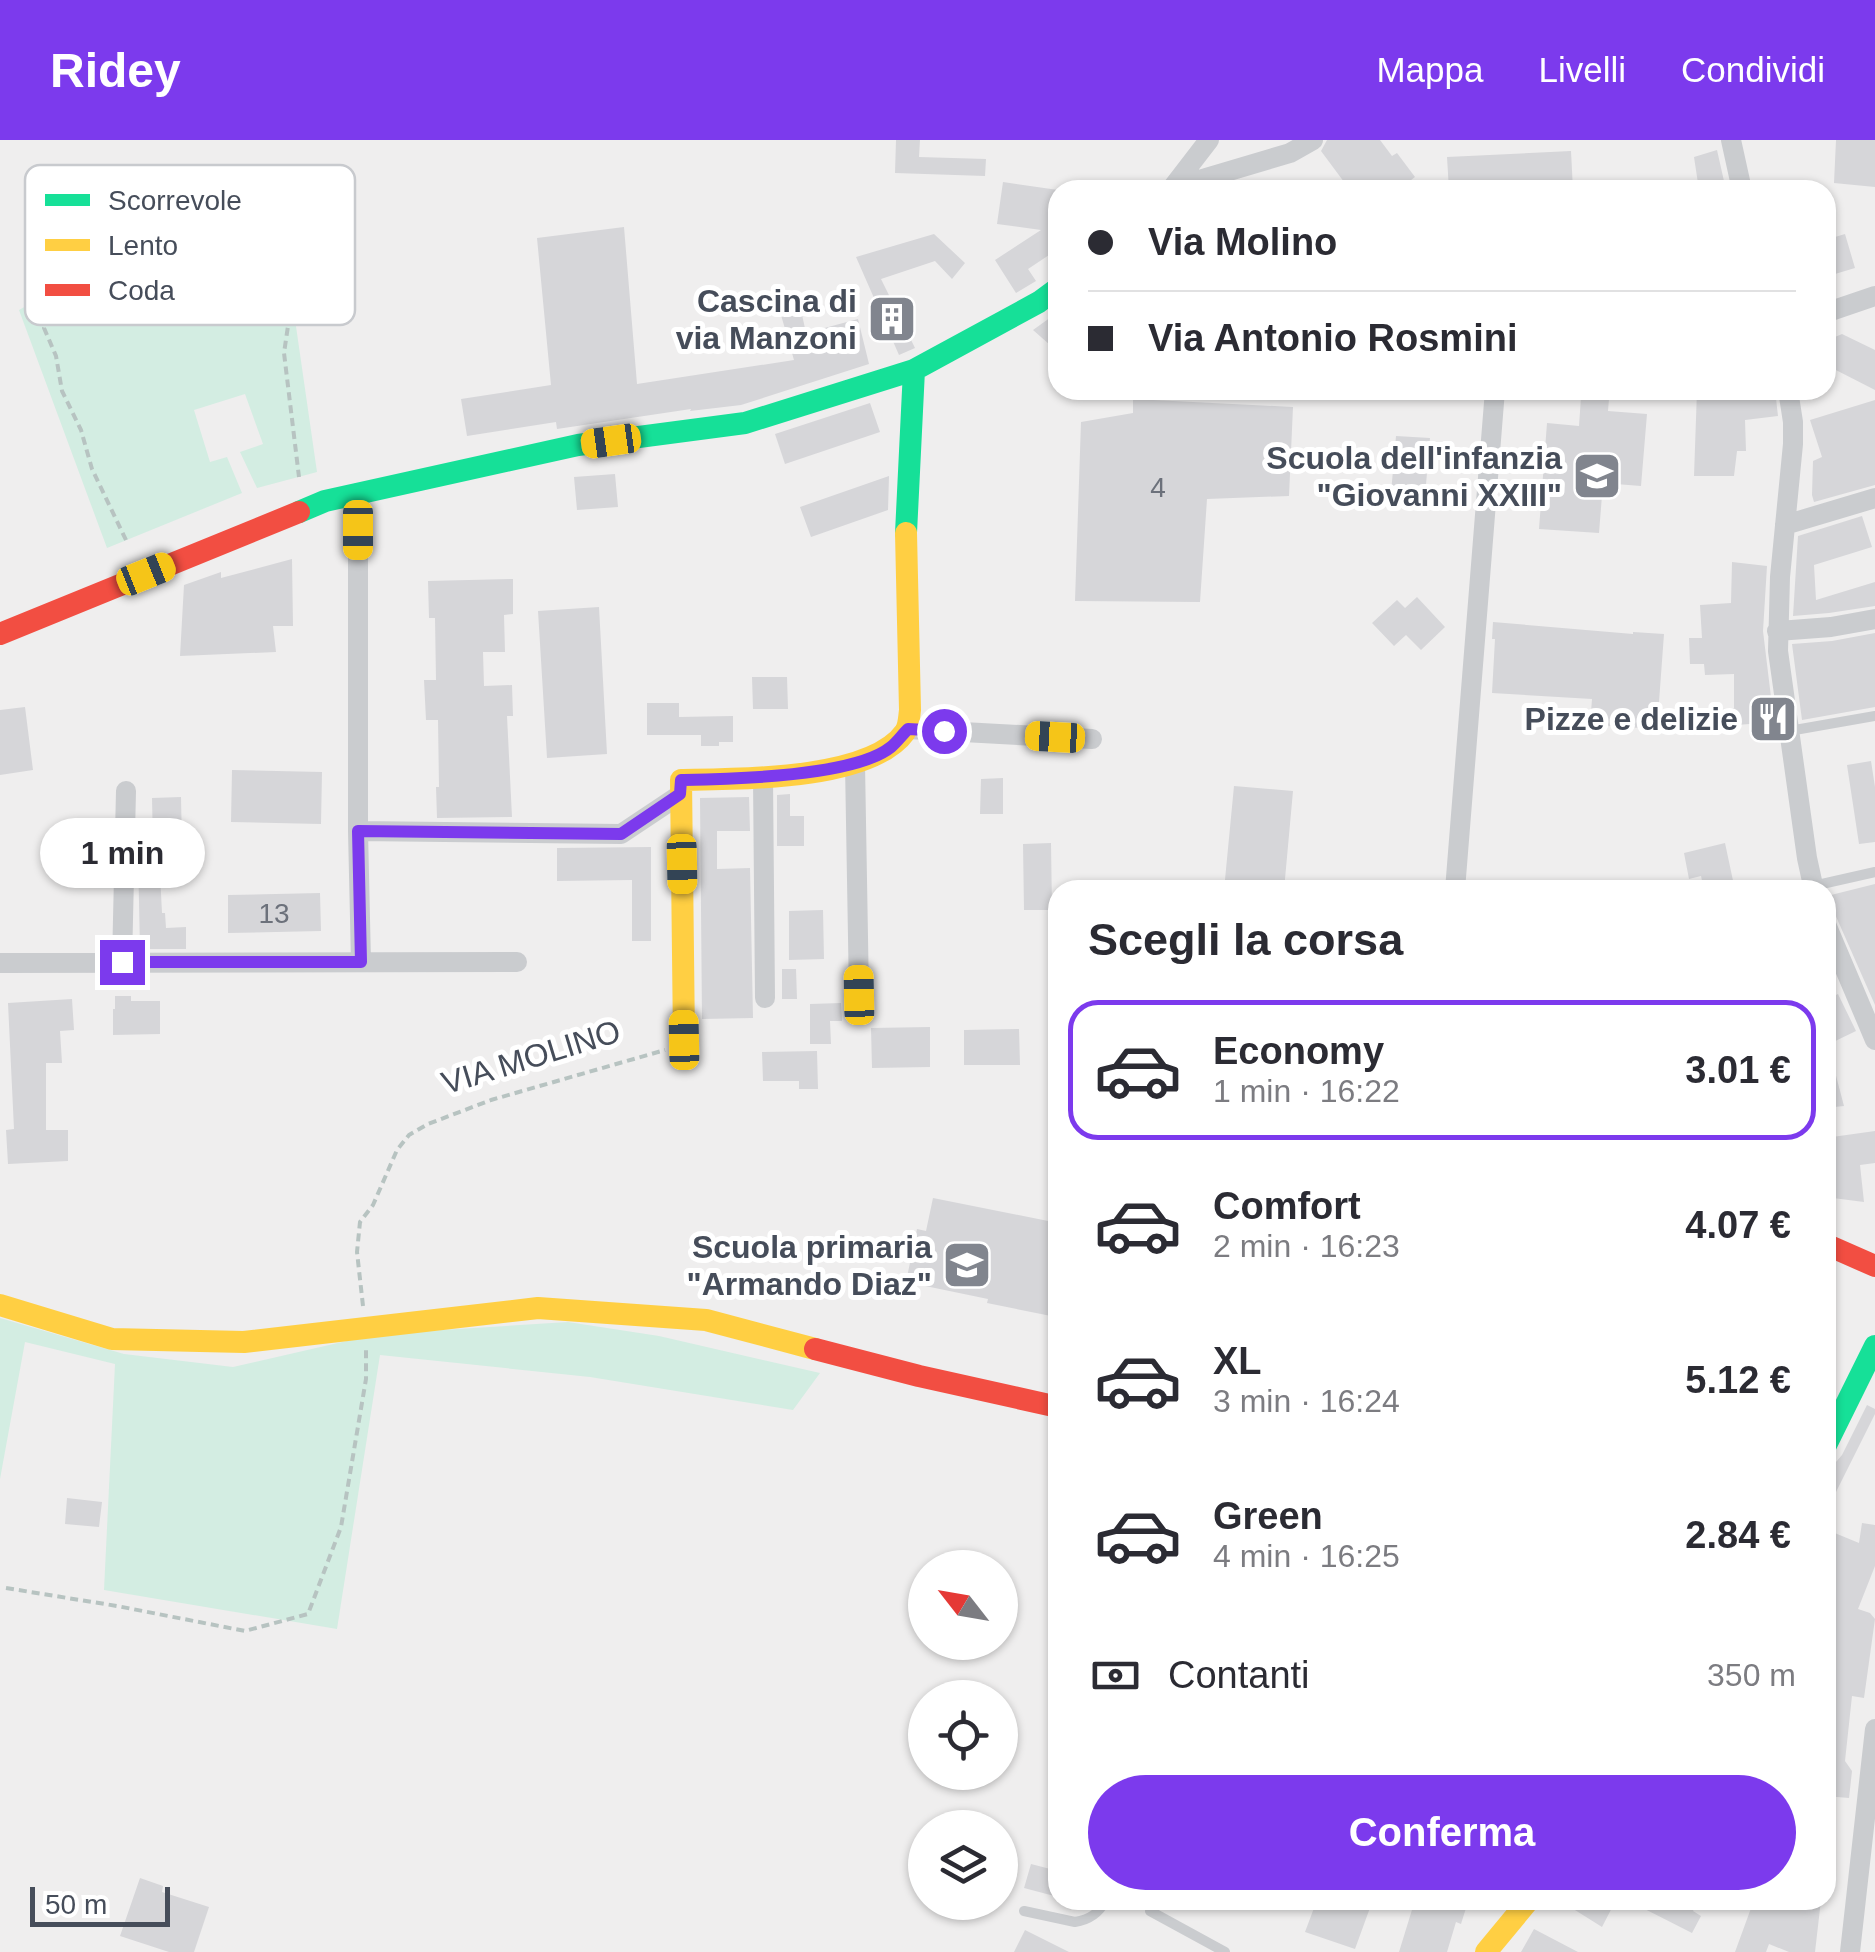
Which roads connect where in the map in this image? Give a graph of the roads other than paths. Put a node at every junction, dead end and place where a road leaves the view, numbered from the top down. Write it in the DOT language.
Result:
graph roads {
  1 [pos="1209,140"];
  2 [pos="1313,140"];
  3 [pos="1731,140"];
  4 [pos="1179,180"];
  5 [pos="1202,180"];
  6 [pos="1740,180"];
  7 [pos="1048,296"];
  8 [pos="1875,296"];
  9 [pos="1836,309"];
  10 [pos="914,370"];
  11 [pos="1494,400"];
  12 [pos="1789,400"];
  13 [pos="358,492"];
  14 [pos="1875,498"];
  15 [pos="1785,524"];
  16 [pos="1875,619"];
  17 [pos="1777,631"];
  18 [pos="0,634"];
  19 [pos="1875,716"];
  20 [pos="908,729"];
  21 [pos="1788,731"];
  22 [pos="1092,739"];
  23 [pos="854,764"];
  24 [pos="762,778"];
  25 [pos="126,791"];
  26 [pos="680,794"];
  27 [pos="358,831"];
  28 [pos="1875,872"];
  29 [pos="1457,880"];
  30 [pos="1813,880"];
  31 [pos="1836,882"];
  32 [pos="1836,947"];
  33 [pos="122,962"];
  34 [pos="361,962"];
  35 [pos="518,962"];
  36 [pos="0,963"];
  37 [pos="859,995"];
  38 [pos="766,998"];
  39 [pos="1872,1027"];
  40 [pos="684,1040"];
  41 [pos="1836,1243"];
  42 [pos="1875,1246"];
  43 [pos="1836,1247"];
  44 [pos="1875,1266"];
  45 [pos="0,1305"];
  46 [pos="1875,1346"];
  47 [pos="1048,1406"];
  48 [pos="1836,1425"];
  49 [pos="1875,1728"];
  50 [pos="1870,1829"];
  51 [pos="1100,1910"];
  52 [pos="1521,1910"];
  53 [pos="1024,1911"];
  54 [pos="1150,1911"];
  55 [pos="1225,1952"];
  56 [pos="1486,1952"];
  57 [pos="1850,1952"];
  1 -- 4 [label="street"];
  2 -- 5 [label="street"];
  3 -- 6 [label="street"];
  7 -- 10 [label="street"];
  8 -- 9 [label="street"];
  10 -- 13 [label="street"];
  10 -- 20 [label="street"];
  11 -- 29 [label="street"];
  12 -- 15 [label="street"];
  13 -- 18 [label="street"];
  13 -- 27 [label="street"];
  14 -- 15 [label="street"];
  15 -- 17 [label="street"];
  16 -- 17 [label="street"];
  17 -- 21 [label="street"];
  19 -- 21 [label="lane"];
  20 -- 22 [label="street"];
  20 -- 23 [label="street"];
  21 -- 30 [label="street"];
  23 -- 24 [label="street"];
  23 -- 37 [label="street"];
  24 -- 26 [label="street"];
  24 -- 38 [label="street"];
  25 -- 33 [label="street"];
  26 -- 27 [label="street"];
  26 -- 40 [label="street"];
  27 -- 34 [label="street"];
  28 -- 31 [label="lane"];
  32 -- 39 [label="street"];
  33 -- 34 [label="street"];
  33 -- 36 [label="street"];
  34 -- 35 [label="street"];
  41 -- 42 [label="street"];
  43 -- 44 [label="street"];
  45 -- 47 [label="street"];
  46 -- 48 [label="street"];
  49 -- 50 [label="street"];
  50 -- 57 [label="street"];
  51 -- 53 [label="lane"];
  52 -- 56 [label="street"];
  54 -- 55 [label="lane"];
}
